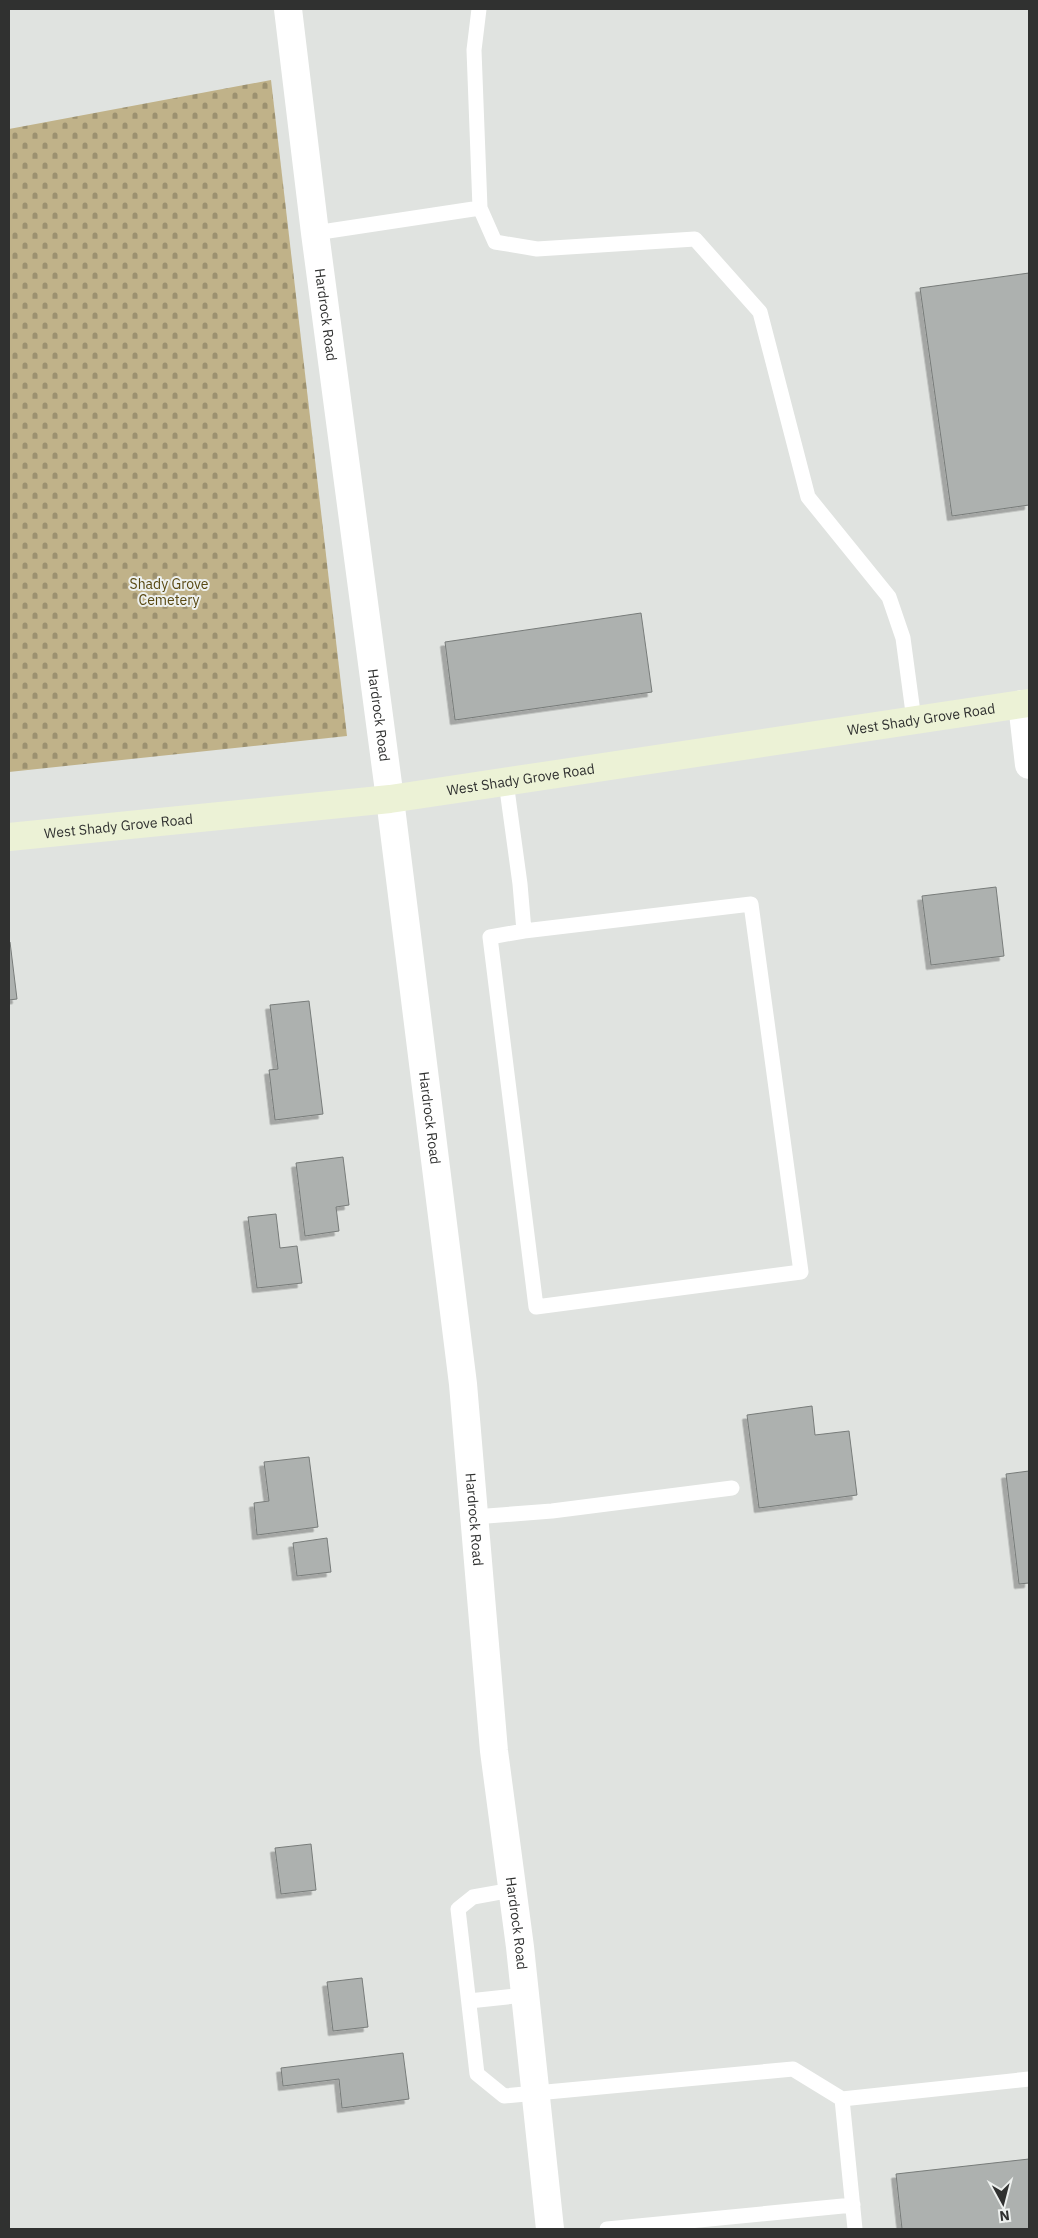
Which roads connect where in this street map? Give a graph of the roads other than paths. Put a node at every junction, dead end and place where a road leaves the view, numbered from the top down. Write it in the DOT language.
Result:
graph roads {
  1 [pos="288,9"];
  2 [pos="479,9"];
  3 [pos="480,208"];
  4 [pos="315,232"];
  5 [pos="1025,704"];
  6 [pos="914,720"];
  7 [pos="1029,765"];
  8 [pos="506,782"];
  9 [pos="390,799"];
  10 [pos="9,837"];
  11 [pos="524,932"];
  12 [pos="732,1488"];
  13 [pos="474,1517"];
  14 [pos="512,1890"];
  15 [pos="525,1994"];
  16 [pos="469,2001"];
  17 [pos="1029,2079"];
  18 [pos="536,2094"];
  19 [pos="842,2098"];
  20 [pos="853,2205"];
  21 [pos="550,2229"];
  22 [pos="607,2229"];
  23 [pos="855,2229"];
  1 -- 4 [label="street, Hardrock Road"];
  2 -- 3 [label="lane"];
  3 -- 4 [label="lane"];
  3 -- 6 [label="lane"];
  4 -- 9 [label="street, Hardrock Road"];
  5 -- 6 [label="main road, West Shady Grove Road"];
  5 -- 7 [label="street"];
  6 -- 8 [label="main road, West Shady Grove Road"];
  8 -- 9 [label="main road, West Shady Grove Road"];
  8 -- 11 [label="lane"];
  9 -- 10 [label="main road, West Shady Grove Road"];
  9 -- 13 [label="street, Hardrock Road"];
  11 -- 11 [label="lane"];
  12 -- 13 [label="lane"];
  13 -- 14 [label="street, Hardrock Road"];
  14 -- 15 [label="street, Hardrock Road"];
  14 -- 16 [label="lane"];
  15 -- 16 [label="lane"];
  15 -- 18 [label="street, Hardrock Road"];
  16 -- 18 [label="lane"];
  17 -- 19 [label="lane"];
  18 -- 19 [label="lane"];
  18 -- 21 [label="street, Hardrock Road"];
  19 -- 20 [label="lane"];
  20 -- 22 [label="lane"];
  20 -- 23 [label="lane"];
}
